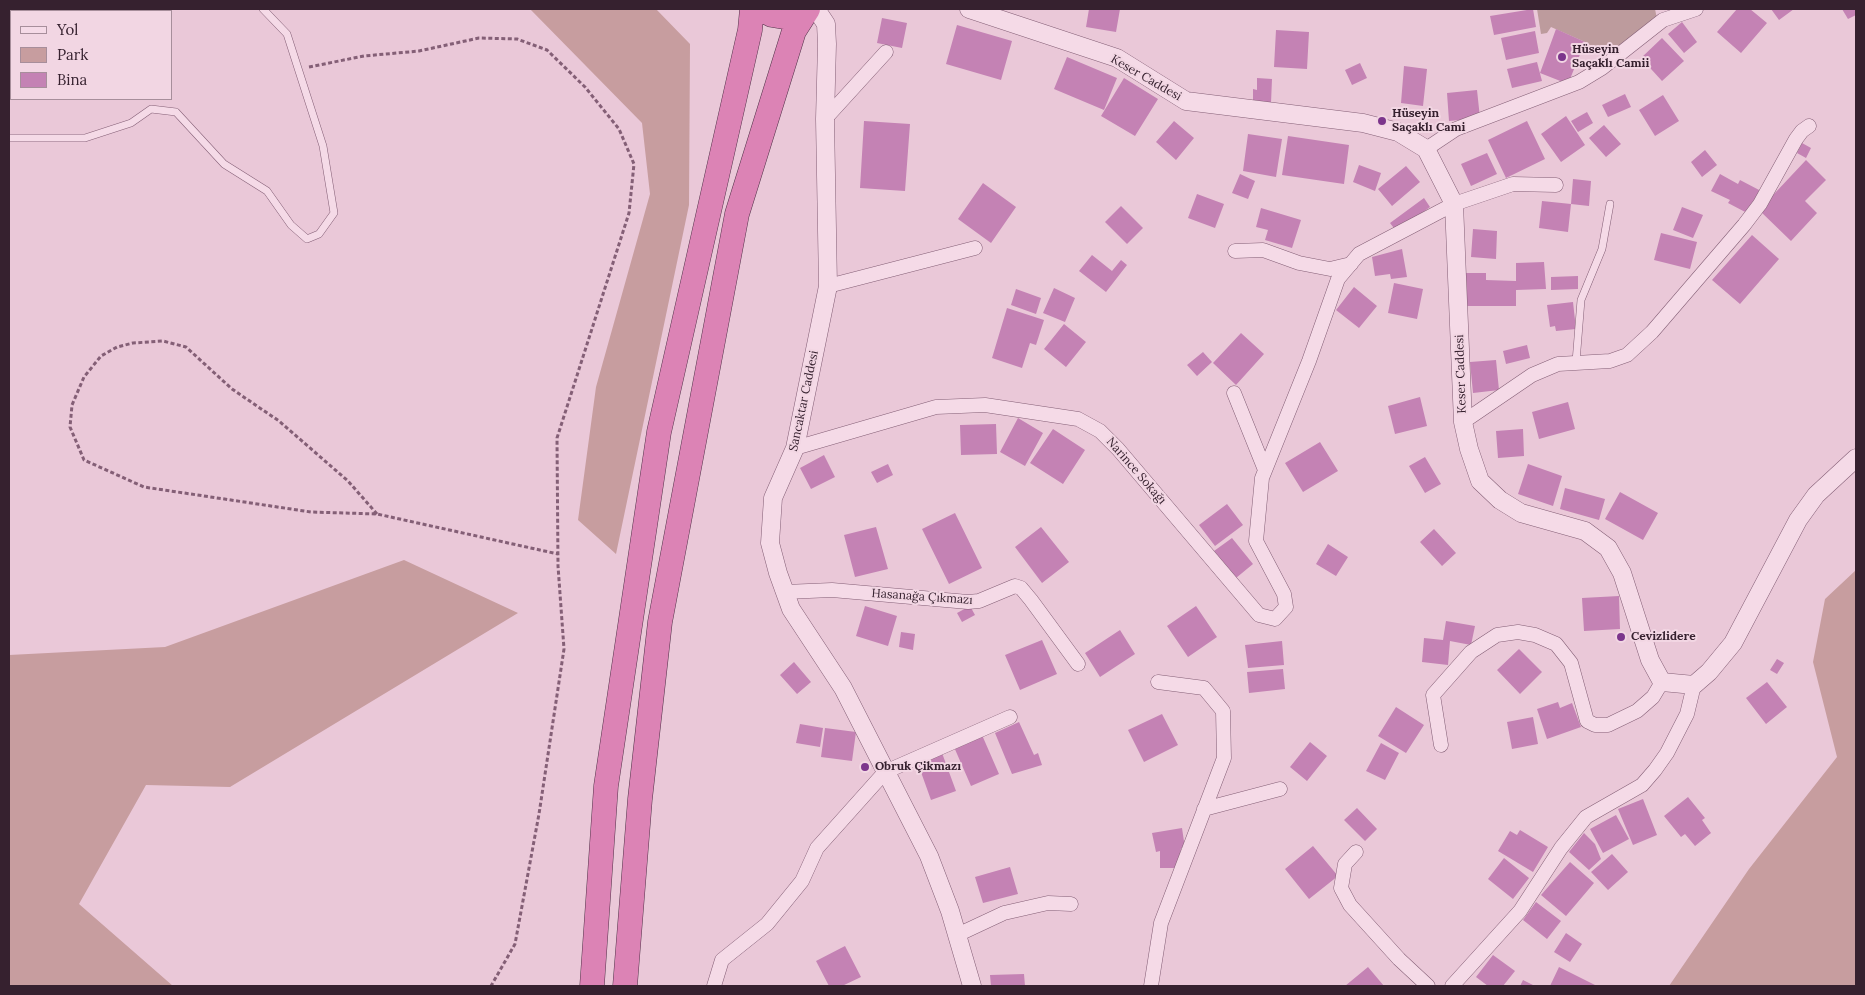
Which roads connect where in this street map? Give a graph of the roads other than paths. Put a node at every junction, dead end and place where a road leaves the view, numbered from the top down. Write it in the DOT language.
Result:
graph roads {
  1 [pos="263,9"];
  2 [pos="752,9"];
  3 [pos="760,9"];
  4 [pos="810,9"];
  5 [pos="969,9"];
  6 [pos="1696,9"];
  7 [pos="886,52"];
  8 [pos="825,119"];
  9 [pos="1809,126"];
  10 [pos="9,138"];
  11 [pos="1426,149"];
  12 [pos="1556,185"];
  13 [pos="1454,204"];
  14 [pos="1610,204"];
  15 [pos="975,248"];
  16 [pos="1235,251"];
  17 [pos="1351,264"];
  18 [pos="828,286"];
  19 [pos="1576,362"];
  20 [pos="1234,393"];
  21 [pos="1463,422"];
  22 [pos="795,448"];
  23 [pos="1856,458"];
  24 [pos="1265,470"];
  25 [pos="785,592"];
  26 [pos="1078,664"];
  27 [pos="1158,682"];
  28 [pos="1662,682"];
  29 [pos="1694,685"];
  30 [pos="1010,717"];
  31 [pos="1441,745"];
  32 [pos="885,772"];
  33 [pos="1280,789"];
  34 [pos="1204,809"];
  35 [pos="1356,852"];
  36 [pos="1071,904"];
  37 [pos="957,935"];
  38 [pos="592,986"];
  39 [pos="625,986"];
  40 [pos="714,986"];
  41 [pos="972,986"];
  42 [pos="1151,986"];
  43 [pos="1428,986"];
  44 [pos="1452,986"];
  1 -- 10 [label="lane"];
  2 -- 38 [label="highway"];
  3 -- 4 [label="highway"];
  4 -- 8 [label="street, Sancaktar Caddesi"];
  4 -- 39 [label="highway"];
  5 -- 11 [label="street, Keser Caddesi"];
  6 -- 11 [label="street"];
  7 -- 8 [label="street"];
  8 -- 18 [label="street, Sancaktar Caddesi"];
  9 -- 19 [label="street"];
  11 -- 13 [label="street, Keser Caddesi"];
  12 -- 13 [label="street, Narince Sokağı"];
  13 -- 17 [label="street, Narince Sokağı"];
  13 -- 21 [label="street, Keser Caddesi"];
  14 -- 19 [label="lane"];
  15 -- 18 [label="street"];
  16 -- 17 [label="street"];
  17 -- 24 [label="street, Narince Sokağı"];
  18 -- 22 [label="street, Sancaktar Caddesi"];
  19 -- 21 [label="street"];
  20 -- 24 [label="street"];
  21 -- 28 [label="street, Keser Caddesi"];
  22 -- 24 [label="street, Narince Sokağı"];
  22 -- 25 [label="street, Sancaktar Caddesi"];
  23 -- 29 [label="street"];
  25 -- 26 [label="street, Hasanağa Çıkmazı"];
  25 -- 32 [label="street, Sancaktar Caddesi"];
  27 -- 34 [label="street"];
  28 -- 29 [label="street"];
  28 -- 31 [label="street"];
  29 -- 44 [label="street"];
  30 -- 32 [label="street"];
  32 -- 37 [label="street, Sancaktar Caddesi"];
  32 -- 40 [label="street"];
  33 -- 34 [label="street"];
  34 -- 42 [label="street"];
  35 -- 43 [label="street"];
  36 -- 37 [label="street"];
  37 -- 41 [label="street, Sancaktar Caddesi"];
}
